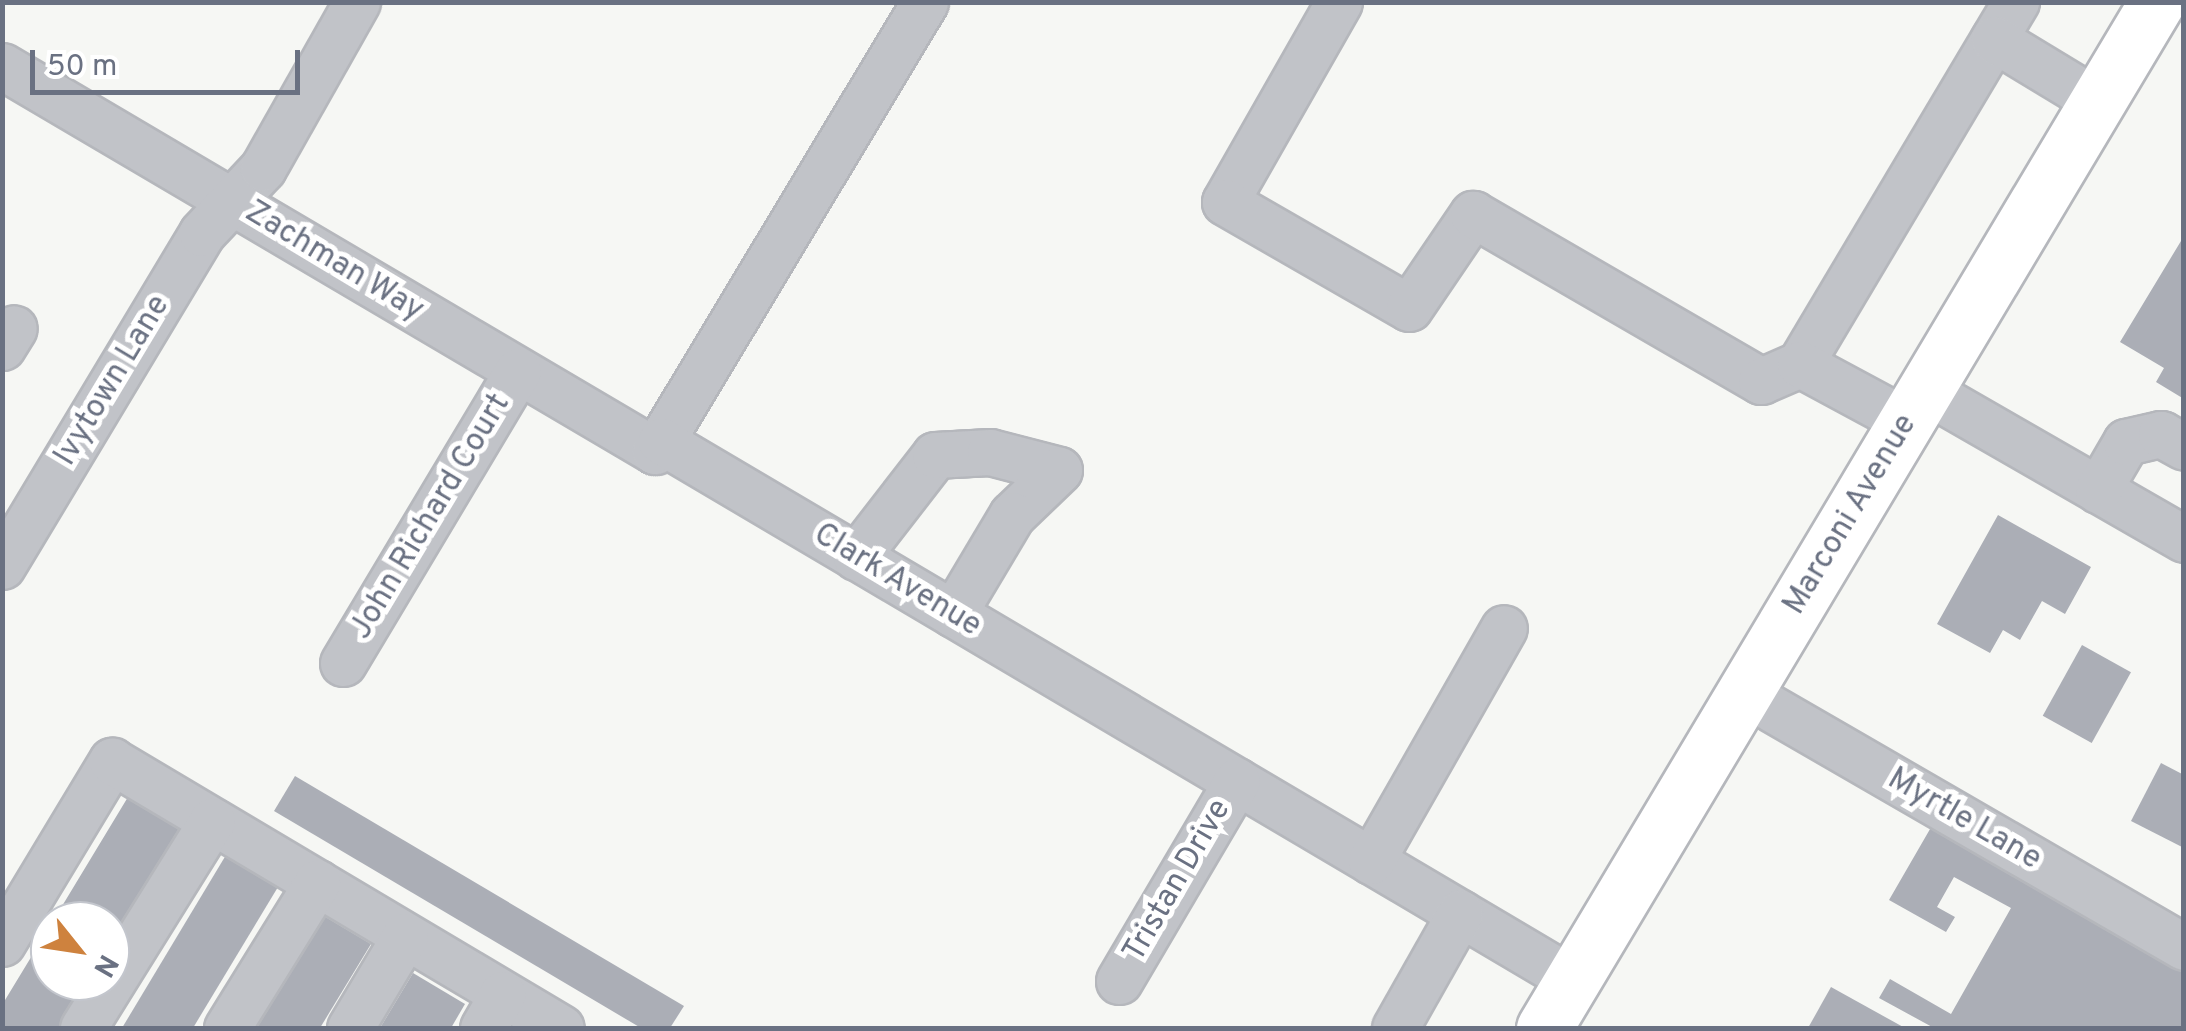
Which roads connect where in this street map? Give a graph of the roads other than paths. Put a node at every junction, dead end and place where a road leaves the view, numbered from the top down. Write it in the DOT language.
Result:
graph roads {
  1 [pos="358,2"];
  2 [pos="925,2"];
  3 [pos="1340,2"];
  4 [pos="2158,2"];
  5 [pos="2005,21"];
  6 [pos="2,66"];
  7 [pos="2098,102"];
  8 [pos="232,202"];
  9 [pos="1800,364"];
  10 [pos="518,371"];
  11 [pos="1916,406"];
  12 [pos="661,441"];
  13 [pos="2184,448"];
  14 [pos="2098,490"];
  15 [pos="2184,539"];
  16 [pos="856,557"];
  17 [pos="2,566"];
  18 [pos="953,614"];
  19 [pos="1504,628"];
  20 [pos="343,663"];
  21 [pos="1745,693"];
  22 [pos="1237,781"];
  23 [pos="212,821"];
  24 [pos="1371,860"];
  25 [pos="317,883"];
  26 [pos="1460,913"];
  27 [pos="405,936"];
  28 [pos="2,943"];
  29 [pos="2184,947"];
  30 [pos="1120,981"];
  31 [pos="493,1011"];
  32 [pos="1554,1015"];
  33 [pos="83,1028"];
  34 [pos="227,1028"];
  35 [pos="350,1028"];
  36 [pos="561,1028"];
  37 [pos="1396,1028"];
  1 -- 8 [label="street, Ivytown Lane"];
  2 -- 12 [label="street"];
  3 -- 9 [label="street"];
  4 -- 7 [label="main road, Marconi Avenue"];
  5 -- 7 [label="street"];
  5 -- 9 [label="street"];
  6 -- 8 [label="street, Zachman Way"];
  7 -- 11 [label="main road, Marconi Avenue"];
  8 -- 10 [label="street, Zachman Way"];
  8 -- 17 [label="street, Ivytown Lane"];
  9 -- 11 [label="street"];
  10 -- 12 [label="street, Zachman Way"];
  10 -- 20 [label="street, John Richard Court"];
  11 -- 14 [label="street"];
  11 -- 21 [label="main road, Marconi Avenue"];
  12 -- 16 [label="street, Clark Avenue"];
  13 -- 14 [label="street"];
  14 -- 15 [label="street"];
  16 -- 18 [label="street, Clark Avenue"];
  16 -- 18 [label="street"];
  18 -- 22 [label="street, Clark Avenue"];
  19 -- 24 [label="street"];
  21 -- 29 [label="street, Myrtle Lane"];
  21 -- 32 [label="main road, Marconi Avenue"];
  22 -- 24 [label="street, Clark Avenue"];
  22 -- 30 [label="street, Tristan Drive"];
  23 -- 25 [label="street"];
  23 -- 28 [label="street"];
  23 -- 33 [label="street"];
  24 -- 26 [label="street, Clark Avenue"];
  25 -- 27 [label="street"];
  25 -- 34 [label="street"];
  26 -- 32 [label="street, Clark Avenue"];
  26 -- 37 [label="street"];
  27 -- 31 [label="street"];
  27 -- 35 [label="street"];
  31 -- 36 [label="street"];
}
